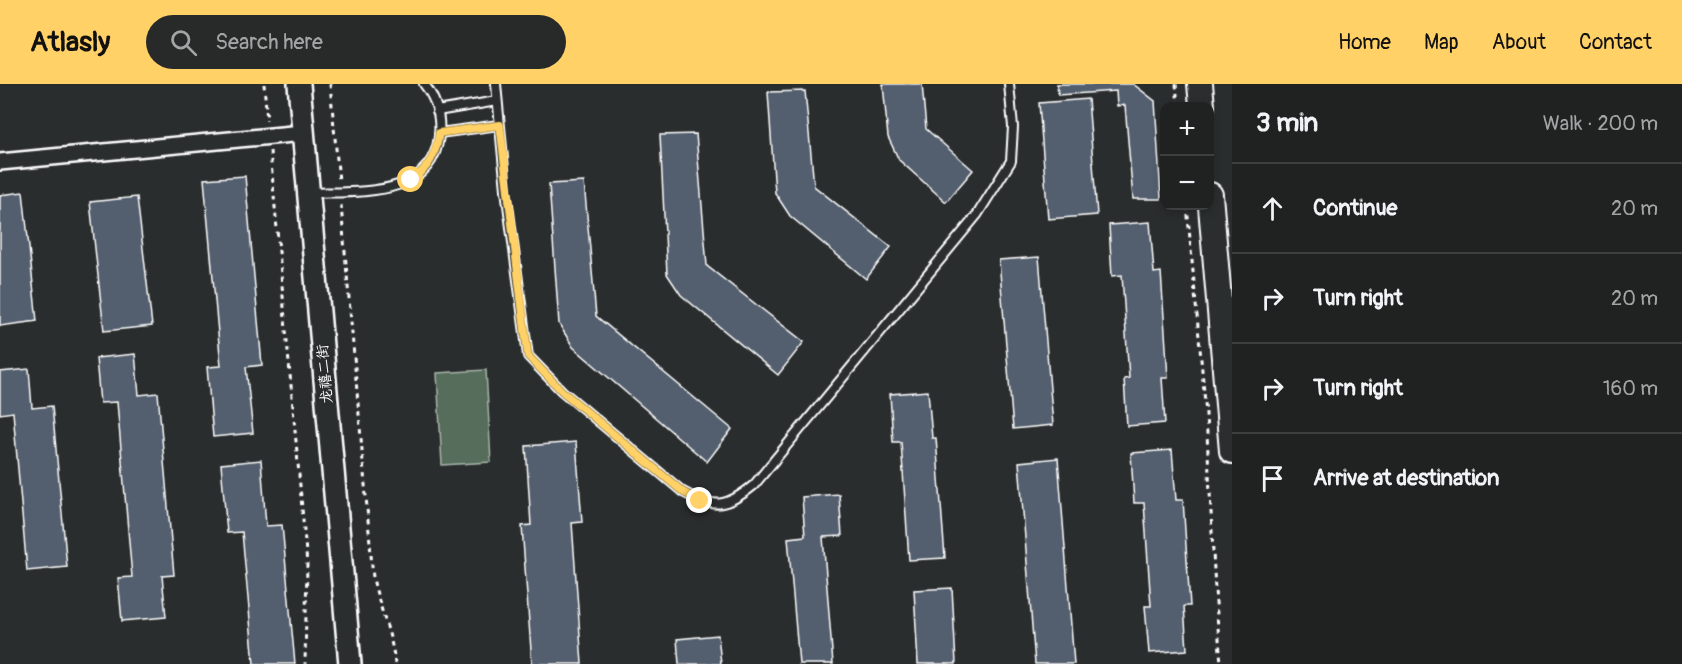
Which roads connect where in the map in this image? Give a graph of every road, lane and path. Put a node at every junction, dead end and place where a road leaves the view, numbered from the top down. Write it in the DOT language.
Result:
graph roads {
  1 [pos="264,84"];
  2 [pos="299,84"];
  3 [pos="330,84"];
  4 [pos="424,84"];
  5 [pos="496,84"];
  6 [pos="1009,84"];
  7 [pos="1176,84"];
  8 [pos="1200,84"];
  9 [pos="497,101"];
  10 [pos="1178,102"];
  11 [pos="1202,102"];
  12 [pos="266,111"];
  13 [pos="437,111"];
  14 [pos="500,125"];
  15 [pos="303,133"];
  16 [pos="439,133"];
  17 [pos="270,156"];
  18 [pos="0,162"];
  19 [pos="340,192"];
  20 [pos="309,194"];
  21 [pos="1187,210"];
  22 [pos="1210,210"];
  23 [pos="1232,451"];
  24 [pos="305,664"];
  25 [pos="350,664"];
  26 [pos="395,664"];
  27 [pos="1221,664"];
  1 -- 12 [label="path"];
  2 -- 15 [label="street, 龙禧二街"];
  3 -- 19 [label="path"];
  4 -- 13 [label="lane"];
  5 -- 9 [label="lane"];
  6 -- 14 [label="lane"];
  7 -- 10 [label="path"];
  8 -- 11 [label="main road"];
  9 -- 13 [label="lane"];
  9 -- 14 [label="lane"];
  13 -- 16 [label="lane"];
  14 -- 16 [label="lane"];
  15 -- 18 [label="street"];
  15 -- 20 [label="street, 龙禧二街"];
  16 -- 19 [label="lane"];
  17 -- 24 [label="path"];
  19 -- 20 [label="lane"];
  19 -- 26 [label="path"];
  20 -- 25 [label="street, 龙禧二街"];
  21 -- 27 [label="path"];
  22 -- 23 [label="main road"];
}
